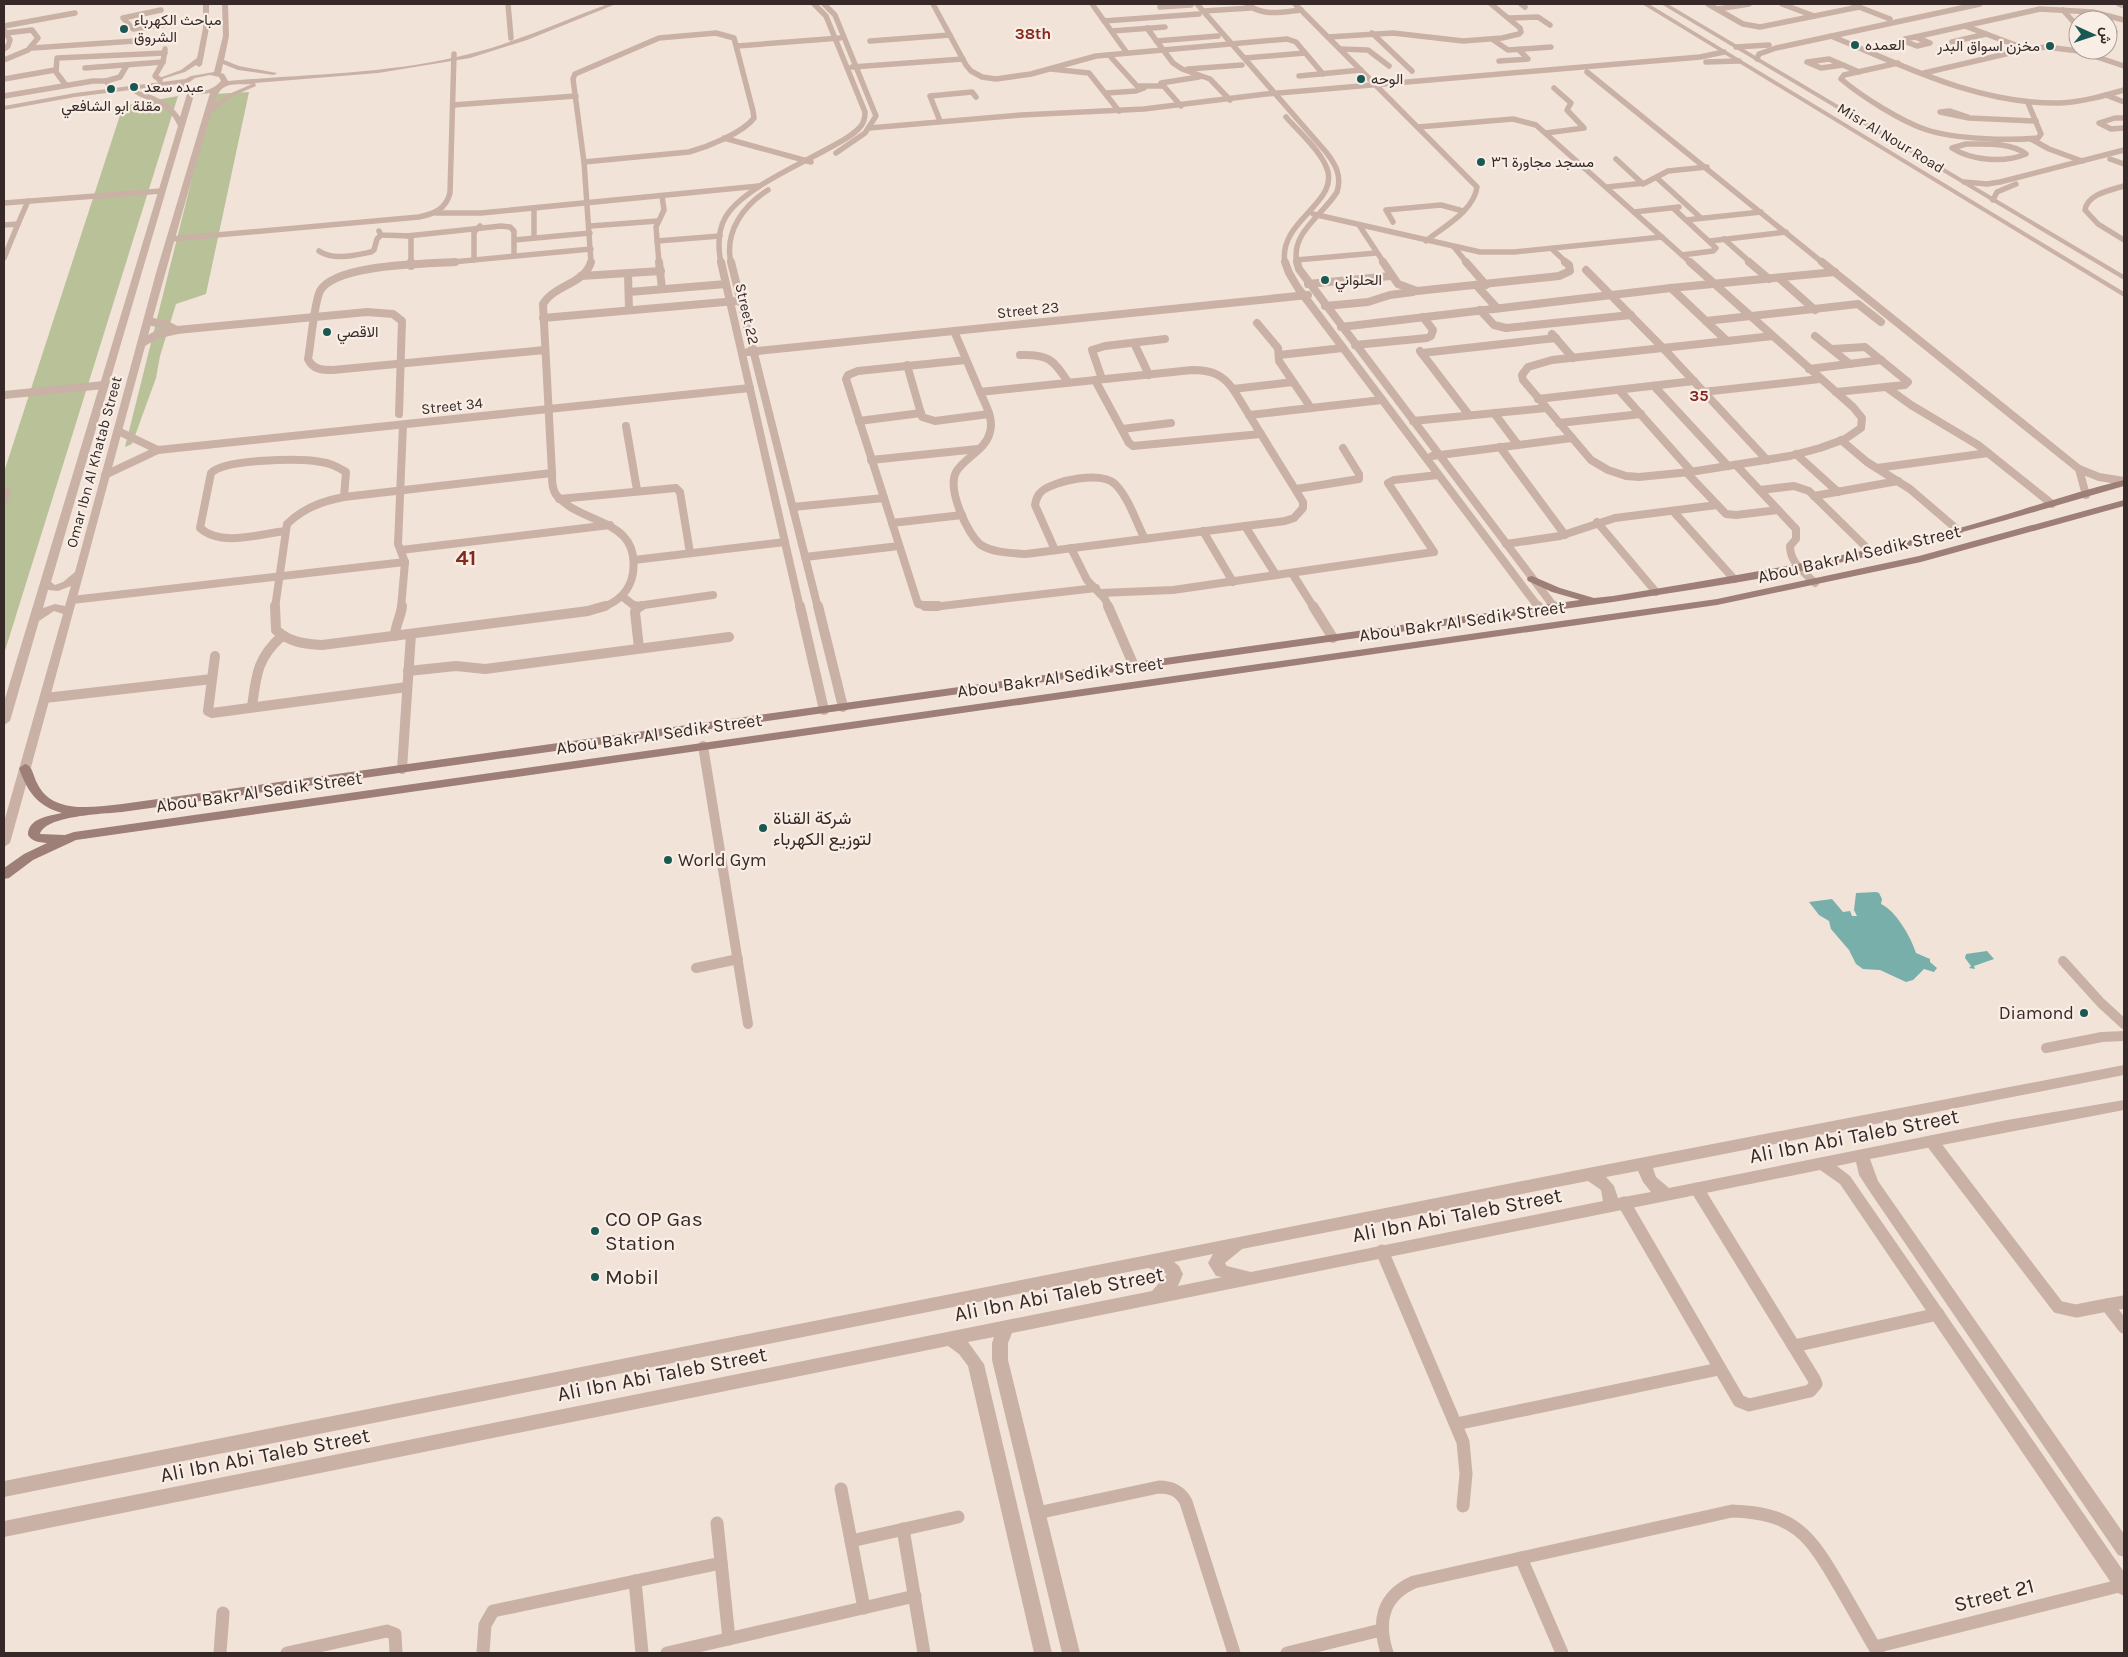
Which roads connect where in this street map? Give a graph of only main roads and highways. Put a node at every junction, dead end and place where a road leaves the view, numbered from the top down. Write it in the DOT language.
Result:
graph roads {
  1 [pos="2124,482"];
  2 [pos="2124,504"];
  3 [pos="1532,579"];
  4 [pos="1598,601"];
  5 [pos="1049,678"];
  6 [pos="1057,695"];
  7 [pos="498,755"];
  8 [pos="25,768"];
  9 [pos="381,772"];
  10 [pos="499,775"];
  11 [pos="380,792"];
  12 [pos="81,813"];
  13 [pos="74,836"];
  14 [pos="4,875"];
  1 -- 4 [label="main road, Abou Bakr Al Sedik Street"];
  2 -- 6 [label="main road, Abou Bakr Al Sedik Street"];
  3 -- 4 [label="main road"];
  4 -- 5 [label="main road, Abou Bakr Al Sedik Street"];
  5 -- 6 [label="main road"];
  5 -- 7 [label="main road, Abou Bakr Al Sedik Street"];
  6 -- 10 [label="main road, Abou Bakr Al Sedik Street"];
  7 -- 9 [label="main road, Abou Bakr Al Sedik Street"];
  7 -- 10 [label="main road"];
  8 -- 12 [label="main road, Abou Bakr Al Sedik Street"];
  9 -- 11 [label="main road"];
  9 -- 12 [label="main road, Abou Bakr Al Sedik Street"];
  10 -- 11 [label="main road, Abou Bakr Al Sedik Street"];
  11 -- 13 [label="main road, Abou Bakr Al Sedik Street"];
  12 -- 13 [label="main road"];
  13 -- 14 [label="main road, Abou Bakr Al Sedik Street"];
}
